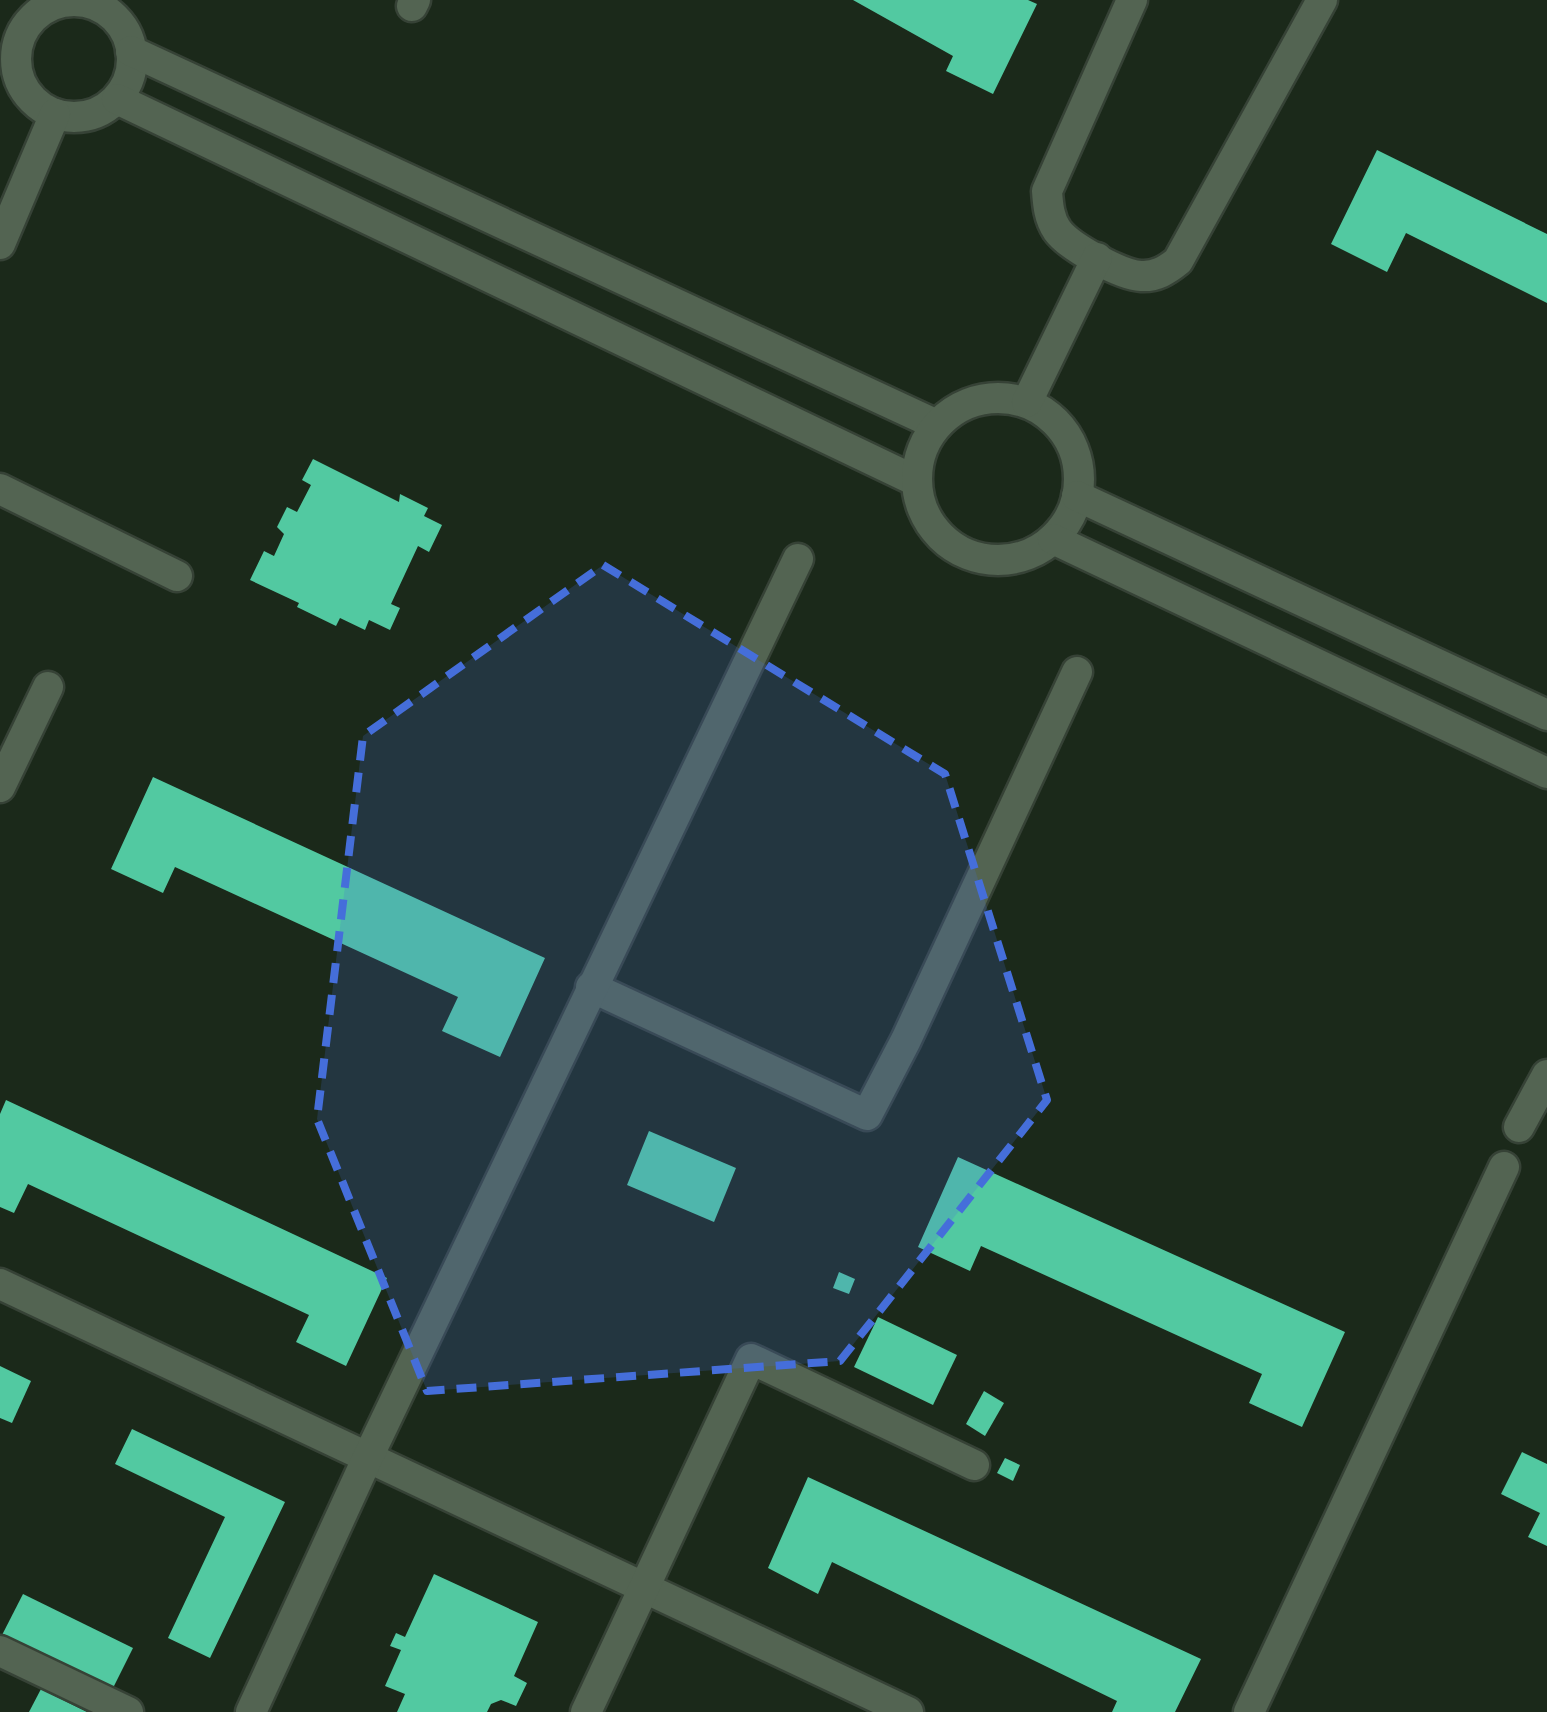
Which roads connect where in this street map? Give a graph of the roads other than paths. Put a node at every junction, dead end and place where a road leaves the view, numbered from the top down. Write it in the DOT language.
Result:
graph roads {
  1 [pos="1132,0"];
  2 [pos="1322,0"];
  3 [pos="86,1"];
  4 [pos="10,34"];
  5 [pos="130,51"];
  6 [pos="116,99"];
  7 [pos="55,114"];
  8 [pos="0,244"];
  9 [pos="1097,258"];
  10 [pos="1027,402"];
  11 [pos="936,425"];
  12 [pos="916,481"];
  13 [pos="0,489"];
  14 [pos="1078,496"];
  15 [pos="1053,539"];
  16 [pos="798,559"];
  17 [pos="178,576"];
  18 [pos="1077,672"];
  19 [pos="48,686"];
  20 [pos="1547,716"];
  21 [pos="1547,773"];
  22 [pos="0,787"];
  23 [pos="591,988"];
  24 [pos="1547,1075"];
  25 [pos="1519,1127"];
  26 [pos="1504,1167"];
  27 [pos="0,1284"];
  28 [pos="368,1457"];
  29 [pos="974,1466"];
  30 [pos="644,1588"];
  31 [pos="0,1651"];
  32 [pos="128,1712"];
  33 [pos="251,1712"];
  34 [pos="586,1712"];
  35 [pos="908,1712"];
  36 [pos="1249,1712"];
  1 -- 9 [label="lane"];
  2 -- 9 [label="lane"];
  3 -- 4 [label="lane"];
  3 -- 5 [label="lane"];
  4 -- 7 [label="lane"];
  5 -- 6 [label="lane"];
  5 -- 11 [label="lane"];
  6 -- 7 [label="lane"];
  6 -- 12 [label="lane"];
  7 -- 8 [label="lane"];
  9 -- 10 [label="lane"];
  10 -- 11 [label="lane"];
  10 -- 14 [label="lane"];
  11 -- 12 [label="lane"];
  12 -- 15 [label="lane"];
  13 -- 17 [label="lane"];
  14 -- 15 [label="lane"];
  14 -- 20 [label="lane"];
  15 -- 21 [label="lane"];
  16 -- 23 [label="lane"];
  18 -- 23 [label="lane"];
  19 -- 22 [label="lane"];
  23 -- 28 [label="lane"];
  24 -- 25 [label="lane"];
  26 -- 36 [label="lane"];
  27 -- 28 [label="lane"];
  28 -- 30 [label="lane"];
  28 -- 33 [label="lane"];
  29 -- 30 [label="lane"];
  30 -- 34 [label="lane"];
  30 -- 35 [label="lane"];
  31 -- 32 [label="lane"];
}
